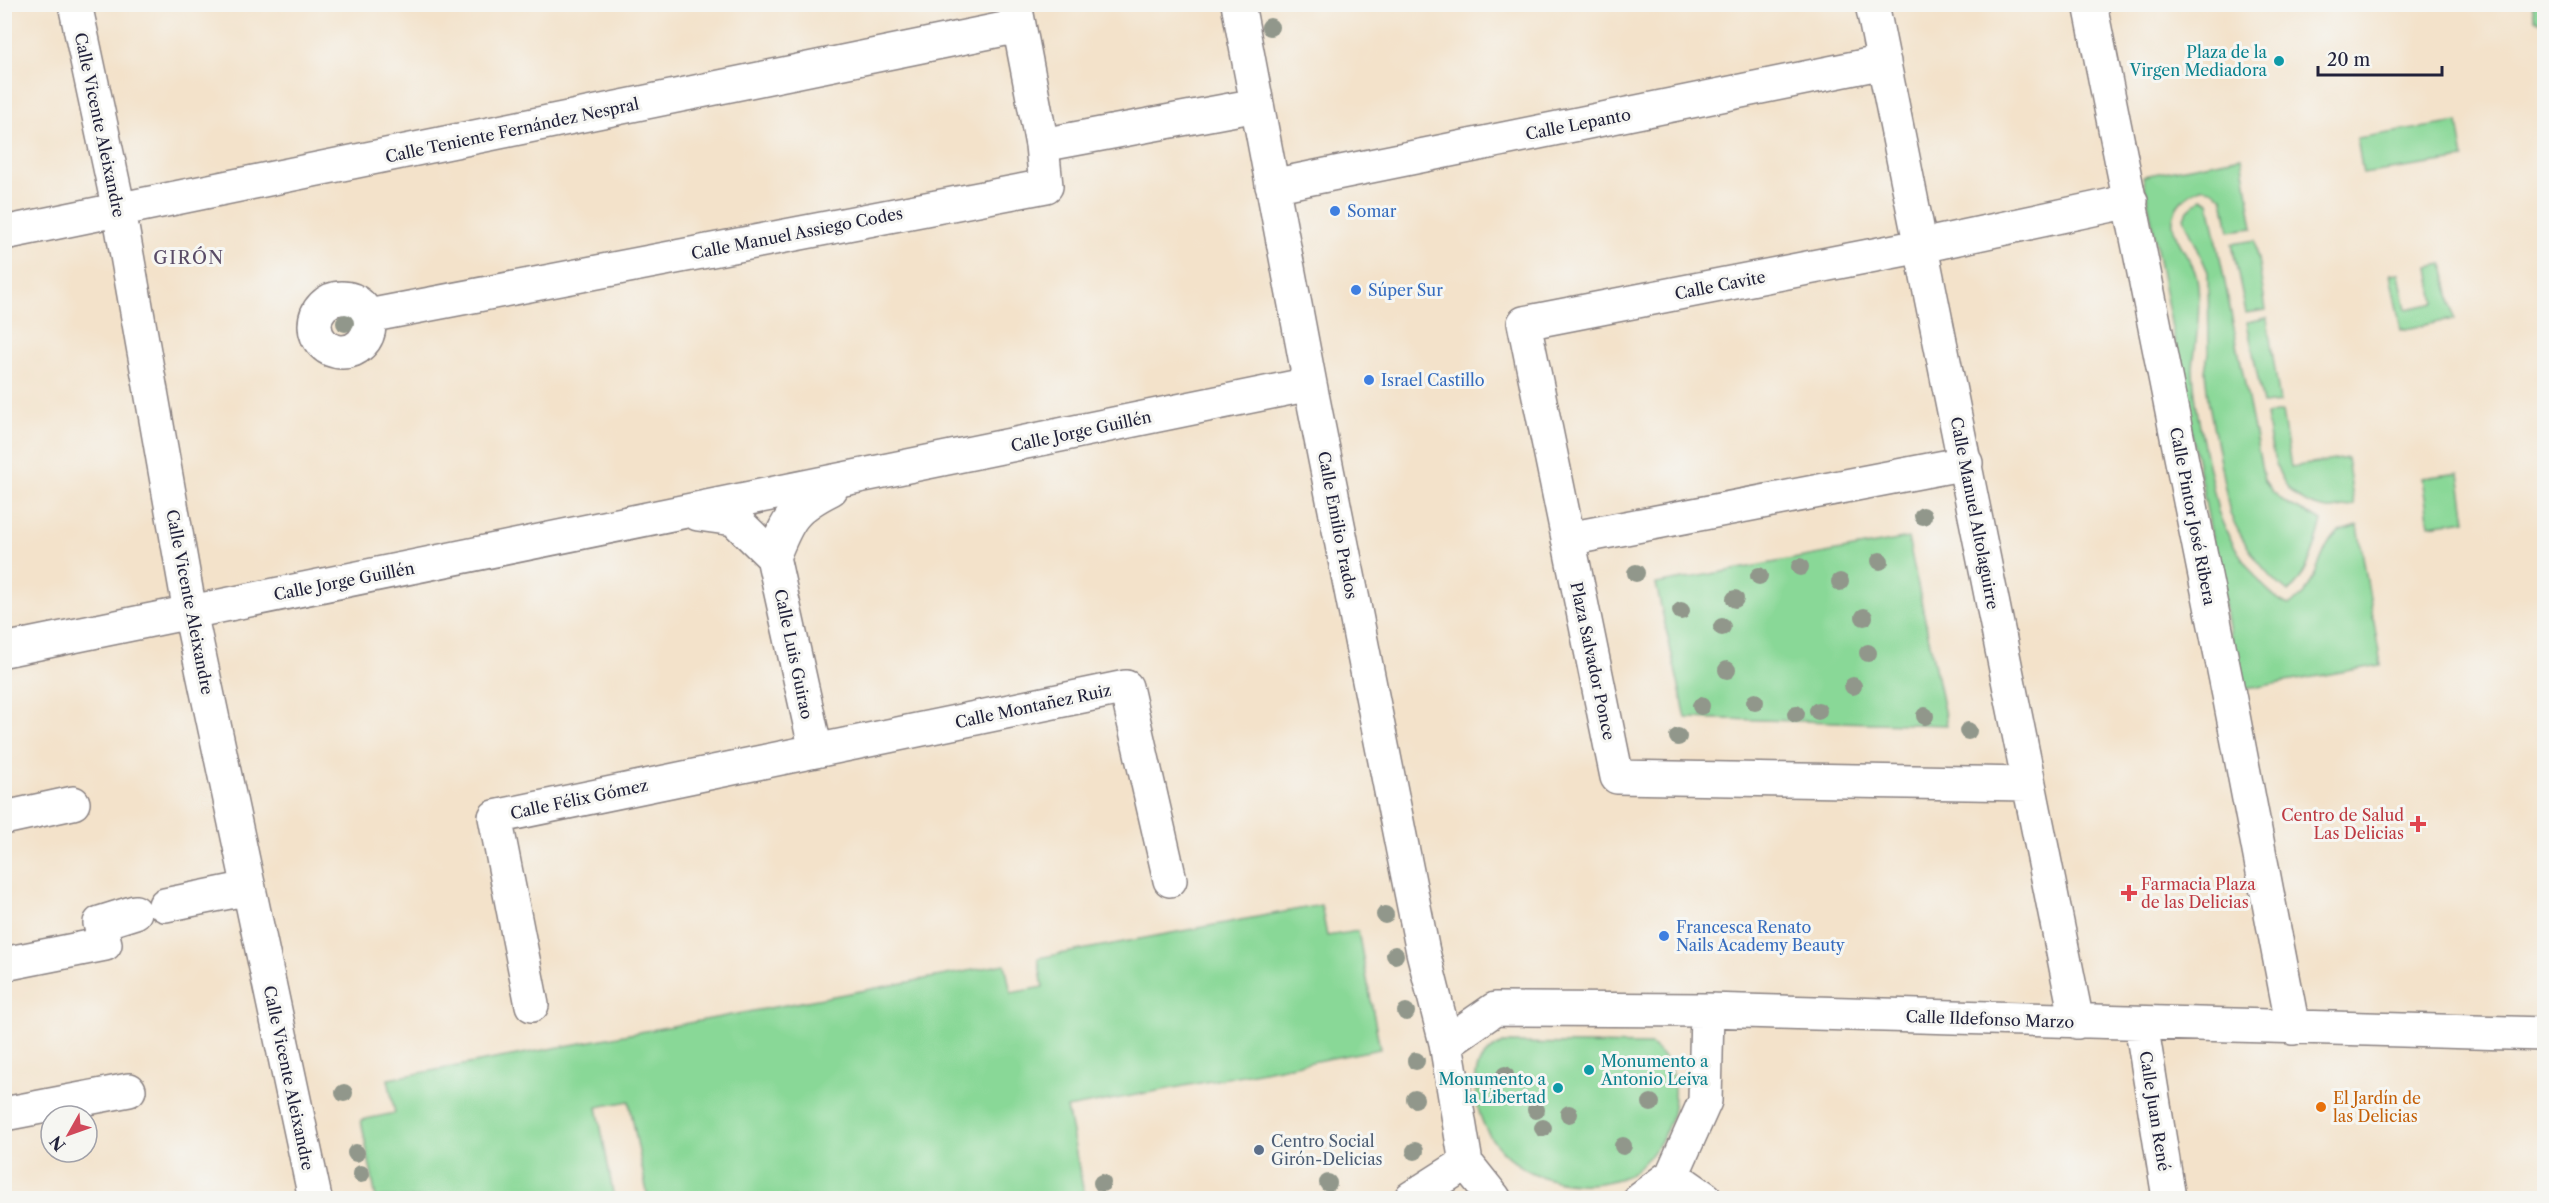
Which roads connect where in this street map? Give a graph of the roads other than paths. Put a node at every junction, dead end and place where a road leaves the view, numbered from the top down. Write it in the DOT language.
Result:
graph roads {
  1 [pos="75,4"];
  2 [pos="1238,4"];
  3 [pos="1872,4"];
  4 [pos="2090,4"];
  5 [pos="1017,15"];
  6 [pos="1884,62"];
  7 [pos="1257,105"];
  8 [pos="1042,145"];
  9 [pos="1272,186"];
  10 [pos="2131,201"];
  11 [pos="119,210"];
  12 [pos="4,233"];
  13 [pos="1921,246"];
  14 [pos="368,316"];
  15 [pos="1310,384"];
  16 [pos="1966,463"];
  17 [pos="852,478"];
  18 [pos="684,512"];
  19 [pos="1568,539"];
  20 [pos="773,557"];
  21 [pos="190,612"];
  22 [pos="4,650"];
  23 [pos="816,751"];
  24 [pos="2028,784"];
  25 [pos="73,803"];
  26 [pos="4,818"];
  27 [pos="1170,880"];
  28 [pos="249,888"];
  29 [pos="4,964"];
  30 [pos="532,1005"];
  31 [pos="1707,1011"];
  32 [pos="2077,1022"];
  33 [pos="2141,1023"];
  34 [pos="2293,1028"];
  35 [pos="2544,1034"];
  36 [pos="1446,1043"];
  37 [pos="129,1090"];
  38 [pos="4,1114"];
  39 [pos="1466,1163"];
  40 [pos="1672,1175"];
  41 [pos="315,1198"];
  42 [pos="1411,1198"];
  43 [pos="1493,1198"];
  44 [pos="1641,1198"];
  45 [pos="1705,1198"];
  46 [pos="2169,1198"];
  1 -- 11 [label="street, Calle Vicente Aleixandre"];
  2 -- 7 [label="street, Calle Emilio Prados"];
  3 -- 6 [label="street, Calle Manuel Altolaguirre"];
  4 -- 10 [label="street, Calle Pintor José Ribera"];
  5 -- 8 [label="street, Calle Manuel Assiego Codes"];
  5 -- 11 [label="street, Calle Teniente Fernández Nespral"];
  6 -- 9 [label="street, Calle Lepanto"];
  6 -- 13 [label="street, Calle Manuel Altolaguirre"];
  7 -- 8 [label="street"];
  7 -- 9 [label="street, Calle Emilio Prados"];
  8 -- 14 [label="street, Calle Manuel Assiego Codes"];
  9 -- 15 [label="street, Calle Emilio Prados"];
  10 -- 13 [label="street, Calle Cavite"];
  10 -- 34 [label="street, Calle Pintor José Ribera"];
  11 -- 12 [label="street, Calle Teniente Fernández Nespral"];
  11 -- 21 [label="street, Calle Vicente Aleixandre"];
  13 -- 16 [label="street, Calle Manuel Altolaguirre"];
  13 -- 19 [label="street, Calle Cavite"];
  15 -- 17 [label="street, Calle Jorge Guillén"];
  15 -- 36 [label="street, Calle Emilio Prados"];
  16 -- 19 [label="street"];
  16 -- 24 [label="street, Calle Manuel Altolaguirre"];
  17 -- 18 [label="street, Calle Jorge Guillén"];
  17 -- 20 [label="street, Calle Jorge Guillén"];
  18 -- 20 [label="street, Calle Jorge Guillén"];
  18 -- 21 [label="street, Calle Jorge Guillén"];
  19 -- 24 [label="street, Plaza Salvador Ponce"];
  20 -- 23 [label="street, Calle Luis Guirao"];
  21 -- 22 [label="street, Calle Jorge Guillén"];
  21 -- 28 [label="street, Calle Vicente Aleixandre"];
  23 -- 27 [label="street, Calle Montañez Ruiz"];
  23 -- 30 [label="street, Calle Félix Gómez"];
  24 -- 32 [label="street, Calle Manuel Altolaguirre"];
  25 -- 26 [label="street"];
  28 -- 29 [label="street"];
  28 -- 41 [label="street, Calle Vicente Aleixandre"];
  31 -- 32 [label="street, Calle Ildefonso Marzo"];
  31 -- 36 [label="street, Calle Ildefonso Marzo"];
  31 -- 40 [label="street"];
  32 -- 33 [label="street, Calle Ildefonso Marzo"];
  33 -- 34 [label="street, Calle Ildefonso Marzo"];
  33 -- 46 [label="street, Calle Juan René"];
  34 -- 35 [label="street, Calle Ildefonso Marzo"];
  36 -- 39 [label="street, Calle Emilio Prados"];
  37 -- 38 [label="street"];
  39 -- 42 [label="street"];
  39 -- 43 [label="street"];
  40 -- 44 [label="street"];
  40 -- 45 [label="street"];
}
